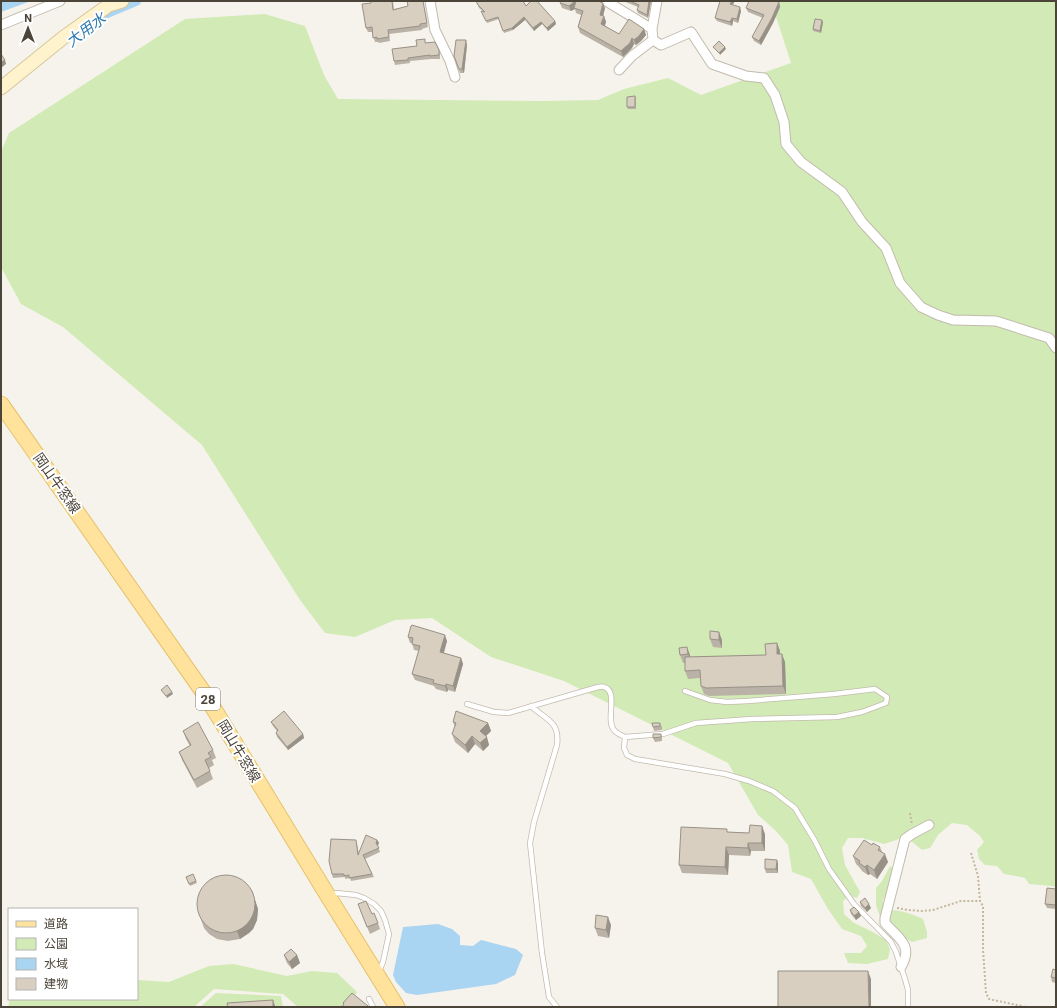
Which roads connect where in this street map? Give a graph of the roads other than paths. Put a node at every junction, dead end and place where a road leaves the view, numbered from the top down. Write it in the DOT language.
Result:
graph roads {
  1 [pos="60,1"];
  2 [pos="122,1"];
  3 [pos="430,1"];
  4 [pos="606,1"];
  5 [pos="657,1"];
  6 [pos="1,25"];
  7 [pos="652,29"];
  8 [pos="653,40"];
  9 [pos="619,70"];
  10 [pos="455,76"];
  11 [pos="1,88"];
  12 [pos="1056,348"];
  13 [pos="1,404"];
  14 [pos="685,691"];
  15 [pos="467,704"];
  16 [pos="531,706"];
  17 [pos="625,737"];
  18 [pos="929,825"];
  19 [pos="328,896"];
  20 [pos="901,967"];
  21 [pos="376,973"];
  22 [pos="369,999"];
  23 [pos="373,1007"];
  24 [pos="397,1007"];
  25 [pos="557,1007"];
  26 [pos="908,1007"];
  1 -- 6 [label="street"];
  2 -- 11 [label="main road"];
  3 -- 10 [label="street"];
  4 -- 7 [label="street"];
  5 -- 7 [label="street"];
  7 -- 8 [label="street"];
  8 -- 9 [label="street"];
  8 -- 12 [label="street"];
  13 -- 19 [label="main road, 岡山牛窓線 / 28"];
  14 -- 17 [label="lane"];
  15 -- 16 [label="lane"];
  16 -- 17 [label="lane"];
  16 -- 25 [label="lane"];
  17 -- 20 [label="lane"];
  18 -- 20 [label="street"];
  19 -- 21 [label="main road, 岡山牛窓線 / 28"];
  19 -- 21 [label="lane"];
  20 -- 26 [label="lane"];
  21 -- 24 [label="main road, 岡山牛窓線 / 28"];
  22 -- 23 [label="lane"];
}
